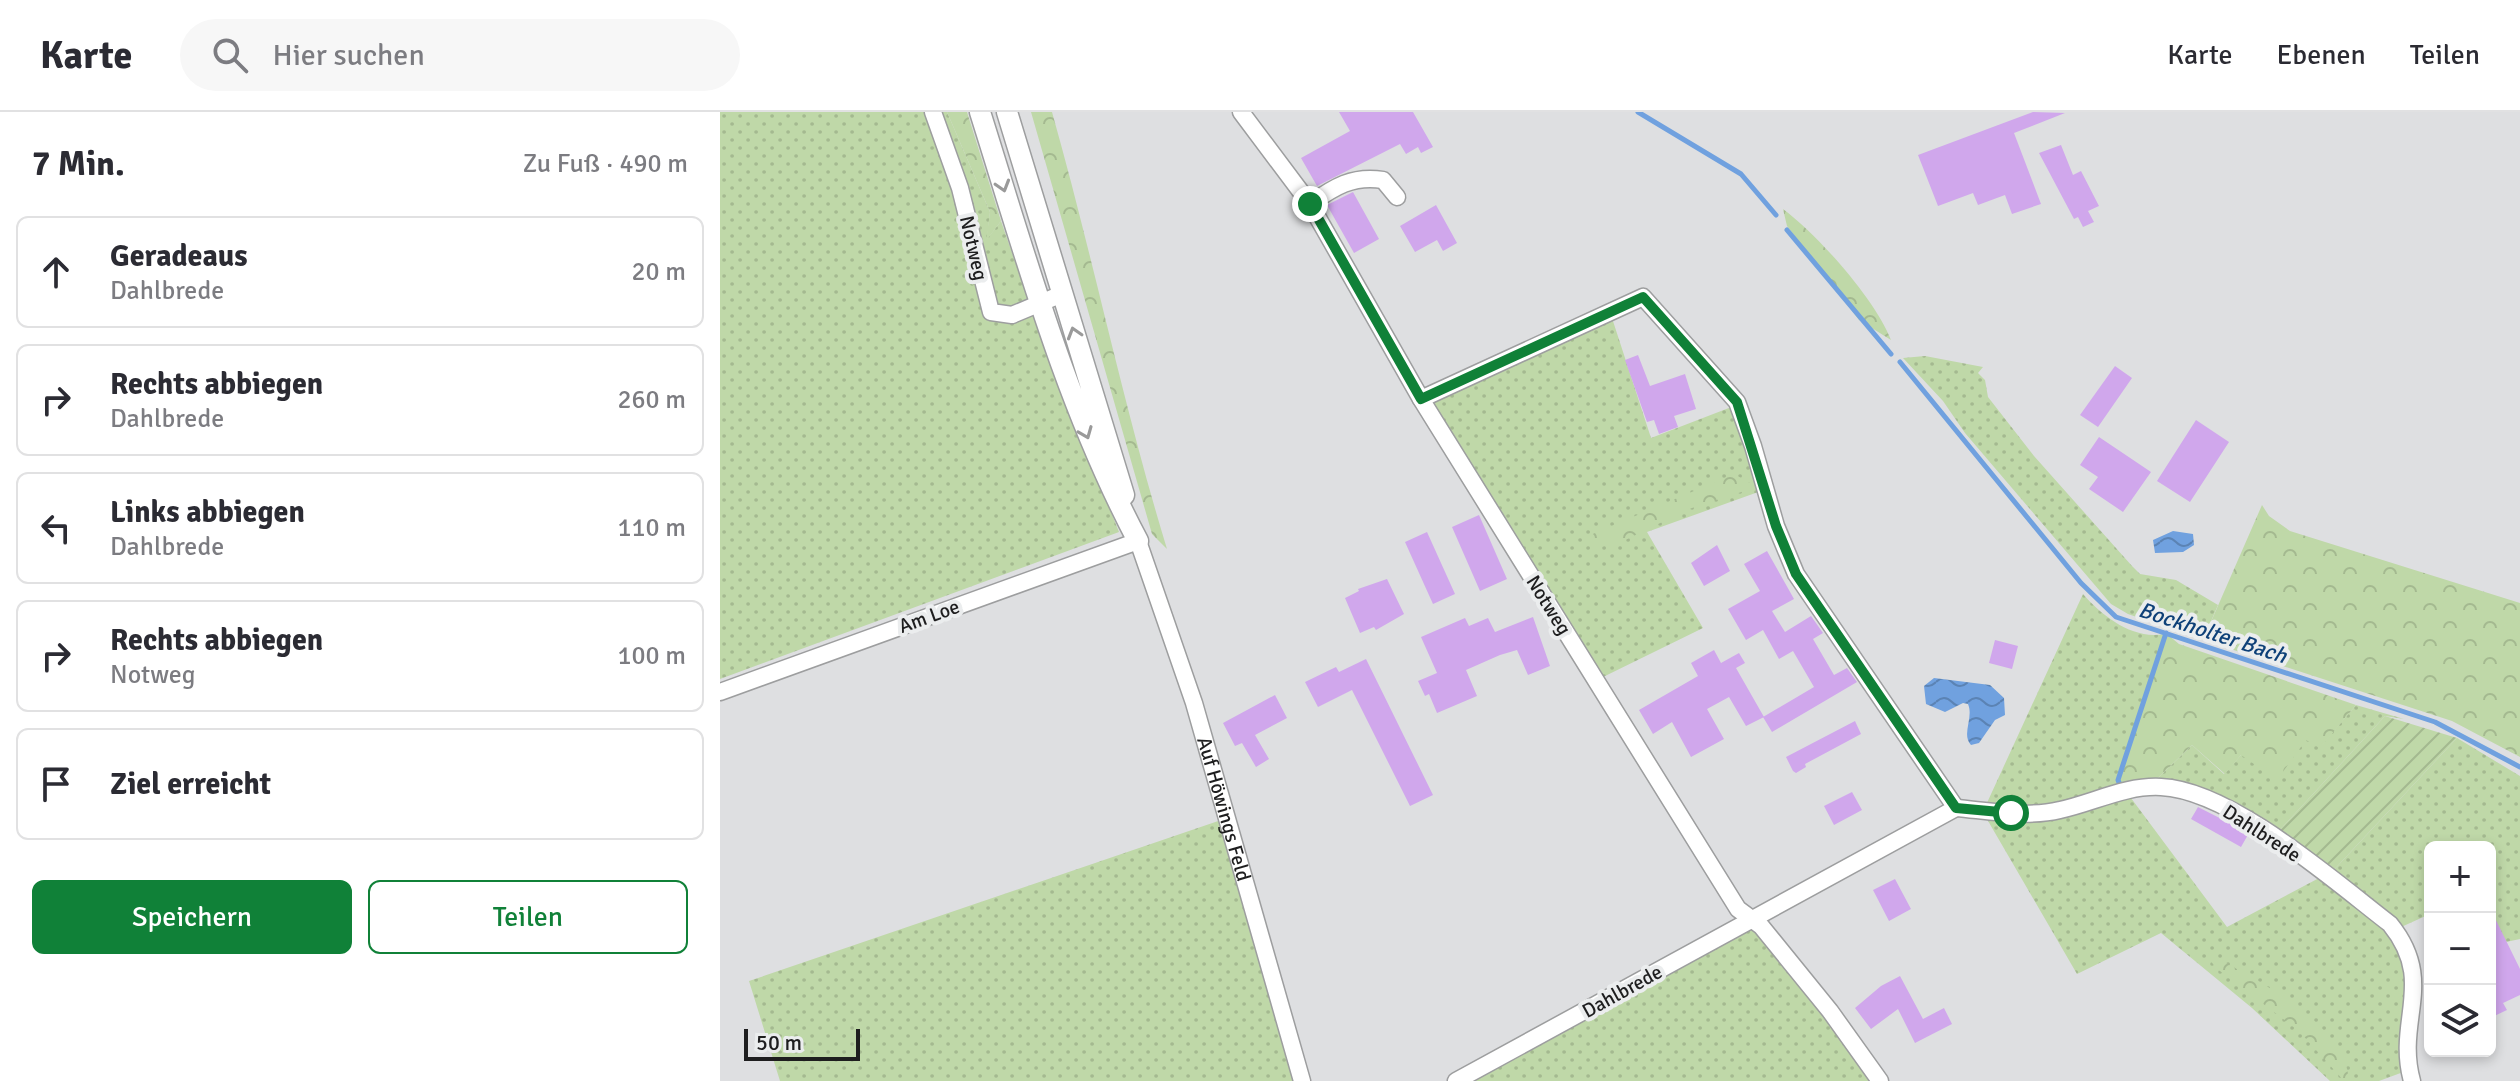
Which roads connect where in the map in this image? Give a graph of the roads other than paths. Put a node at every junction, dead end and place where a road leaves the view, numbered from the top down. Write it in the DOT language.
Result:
graph roads {
  1 [pos="933,112"];
  2 [pos="980,112"];
  3 [pos="1007,112"];
  4 [pos="1241,112"];
  5 [pos="1397,197"];
  6 [pos="1310,204"];
  7 [pos="1062,294"];
  8 [pos="1039,303"];
  9 [pos="1421,399"];
  10 [pos="1138,541"];
  11 [pos="720,692"];
  12 [pos="1956,808"];
  13 [pos="1750,921"];
  14 [pos="1302,1081"];
  15 [pos="1456,1081"];
  16 [pos="1880,1081"];
  17 [pos="2412,1081"];
  1 -- 8 [label="street, Notweg"];
  2 -- 8 [label="main road, Auf Höwings Feld, one-way"];
  3 -- 7 [label="main road, Auf Höwings Feld"];
  4 -- 6 [label="street, Notweg"];
  5 -- 6 [label="street"];
  6 -- 9 [label="street, Notweg"];
  7 -- 8 [label="street, Notweg"];
  10 -- 7 [label="main road, Auf Höwings Feld, one-way"];
  8 -- 10 [label="main road, Auf Höwings Feld, one-way"];
  9 -- 12 [label="street"];
  9 -- 13 [label="street, Notweg"];
  10 -- 11 [label="street, Am Loe"];
  10 -- 14 [label="street, Auf Höwings Feld"];
  12 -- 13 [label="street, Dahlbrede"];
  12 -- 17 [label="street, Dahlbrede"];
  13 -- 15 [label="street, Dahlbrede"];
  13 -- 16 [label="street, Notweg"];
}
